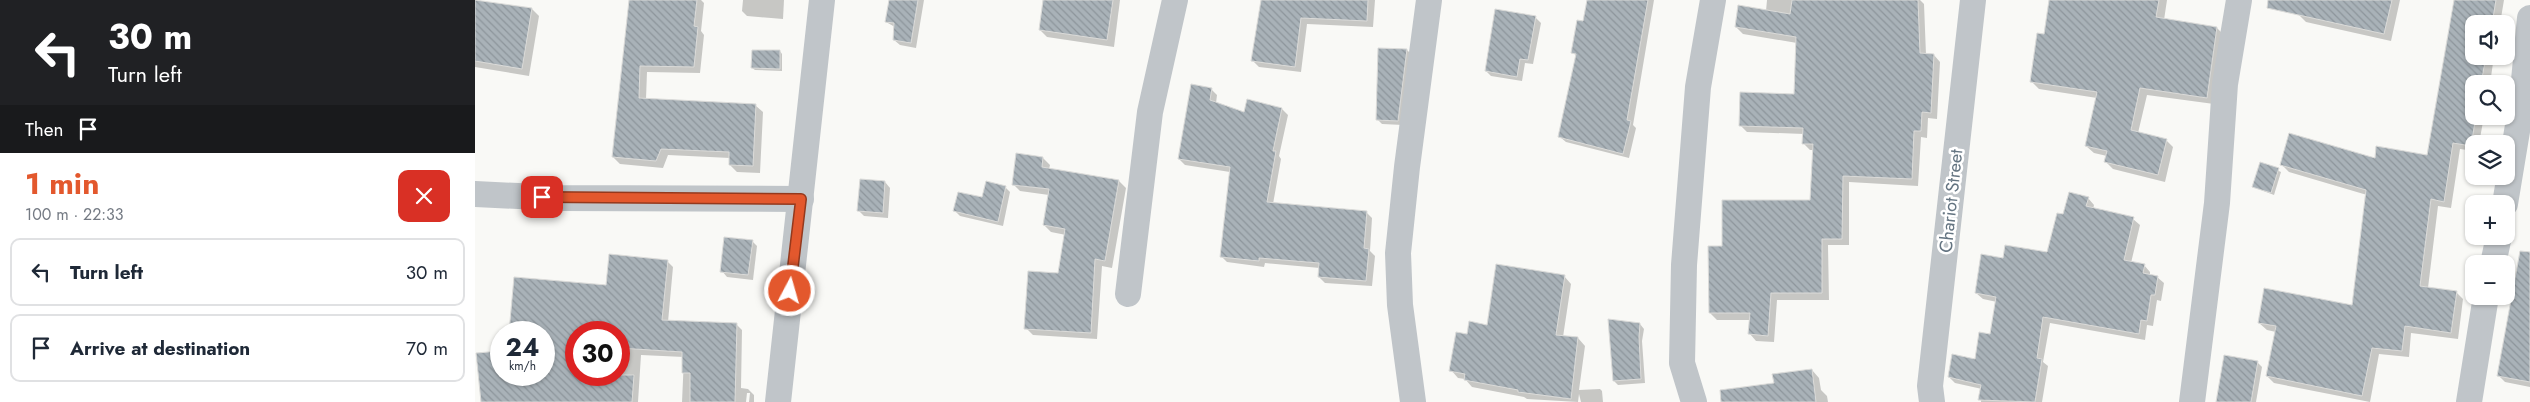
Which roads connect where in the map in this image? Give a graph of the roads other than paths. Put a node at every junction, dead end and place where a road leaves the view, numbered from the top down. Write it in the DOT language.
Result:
graph roads {
  1 [pos="822,0"];
  2 [pos="1175,0"];
  3 [pos="1429,0"];
  4 [pos="1713,0"];
  5 [pos="1973,0"];
  6 [pos="2239,0"];
  7 [pos="2530,18"];
  8 [pos="475,194"];
  9 [pos="2506,195"];
  10 [pos="801,199"];
  11 [pos="1128,294"];
  12 [pos="2485,305"];
  13 [pos="778,402"];
  14 [pos="1413,402"];
  15 [pos="1694,402"];
  16 [pos="1932,402"];
  17 [pos="2192,402"];
  18 [pos="2469,402"];
  1 -- 10 [label="street"];
  2 -- 11 [label="street"];
  3 -- 14 [label="street"];
  4 -- 15 [label="street"];
  5 -- 16 [label="street, Chariot Street"];
  6 -- 17 [label="street"];
  7 -- 9 [label="street"];
  8 -- 10 [label="street"];
  10 -- 13 [label="street"];
  12 -- 18 [label="street"];
}
